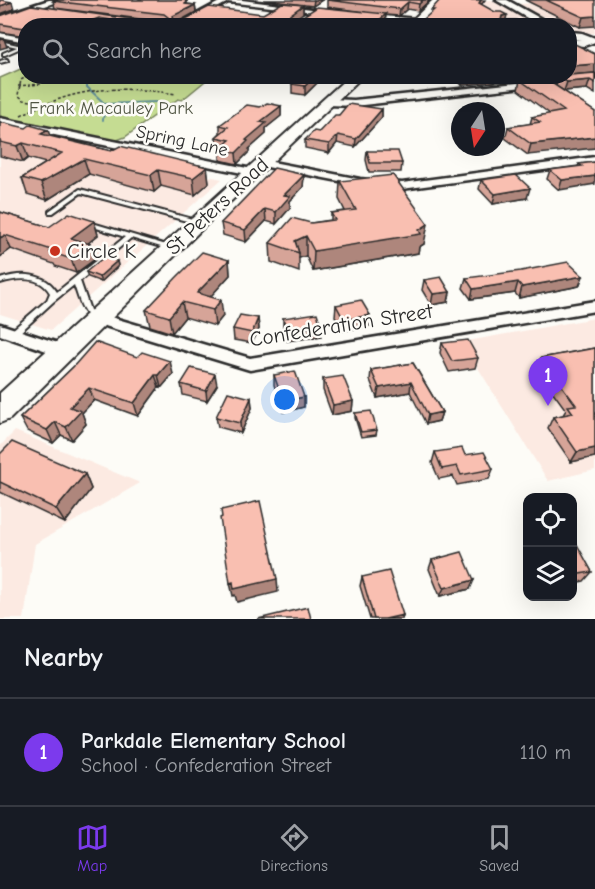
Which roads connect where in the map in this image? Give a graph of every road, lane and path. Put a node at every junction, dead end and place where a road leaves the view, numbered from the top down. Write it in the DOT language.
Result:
graph roads {
  1 [pos="58,0"];
  2 [pos="227,0"];
  3 [pos="438,0"];
  4 [pos="500,0"];
  5 [pos="322,5"];
  6 [pos="32,9"];
  7 [pos="315,10"];
  8 [pos="48,11"];
  9 [pos="338,12"];
  10 [pos="356,14"];
  11 [pos="307,15"];
  12 [pos="193,18"];
  13 [pos="381,18"];
  14 [pos="418,18"];
  15 [pos="533,18"];
  16 [pos="0,19"];
  17 [pos="0,35"];
  18 [pos="18,38"];
  19 [pos="0,42"];
  20 [pos="18,46"];
  21 [pos="18,48"];
  22 [pos="4,54"];
  23 [pos="7,60"];
  24 [pos="0,62"];
  25 [pos="595,77"];
  26 [pos="577,80"];
  27 [pos="40,84"];
  28 [pos="348,84"];
  29 [pos="555,84"];
  30 [pos="18,86"];
  31 [pos="176,94"];
  32 [pos="329,102"];
  33 [pos="43,104"];
  34 [pos="4,122"];
  35 [pos="595,160"];
  36 [pos="257,168"];
  37 [pos="51,212"];
  38 [pos="81,221"];
  39 [pos="198,222"];
  40 [pos="130,236"];
  41 [pos="171,248"];
  42 [pos="76,280"];
  43 [pos="0,281"];
  44 [pos="50,302"];
  45 [pos="595,306"];
  46 [pos="97,318"];
  47 [pos="7,331"];
  48 [pos="64,351"];
  49 [pos="0,411"];
  1 -- 6 [label="street"];
  2 -- 7 [label="street"];
  2 -- 12 [label="street"];
  3 -- 14 [label="main road"];
  4 -- 15 [label="street"];
  5 -- 7 [label="street"];
  6 -- 8 [label="street"];
  6 -- 16 [label="street"];
  7 -- 9 [label="street"];
  7 -- 11 [label="street"];
  10 -- 13 [label="street"];
  17 -- 18 [label="street"];
  19 -- 20 [label="lane"];
  21 -- 22 [label="lane"];
  23 -- 24 [label="lane"];
  25 -- 26 [label="street"];
  27 -- 30 [label="path"];
  28 -- 32 [label="main road, St Peters Road"];
  29 -- 32 [label="street"];
  30 -- 33 [label="path"];
  31 -- 33 [label="path"];
  32 -- 36 [label="main road, St Peters Road"];
  33 -- 34 [label="path"];
  34 -- 36 [label="street, Spring Lane"];
  35 -- 36 [label="street, Spring Lane"];
  36 -- 39 [label="main road, St Peters Road"];
  37 -- 39 [label="lane"];
  38 -- 40 [label="lane"];
  39 -- 41 [label="main road, St Peters Road"];
  40 -- 41 [label="lane"];
  40 -- 42 [label="lane"];
  41 -- 46 [label="main road, St Peters Road"];
  42 -- 44 [label="lane"];
  42 -- 46 [label="lane"];
  43 -- 44 [label="lane"];
  44 -- 47 [label="lane"];
  45 -- 46 [label="street, Confederation Street"];
  46 -- 48 [label="main road, St Peters Road"];
  47 -- 48 [label="street"];
  48 -- 49 [label="main road, St Peters Road"];
}
